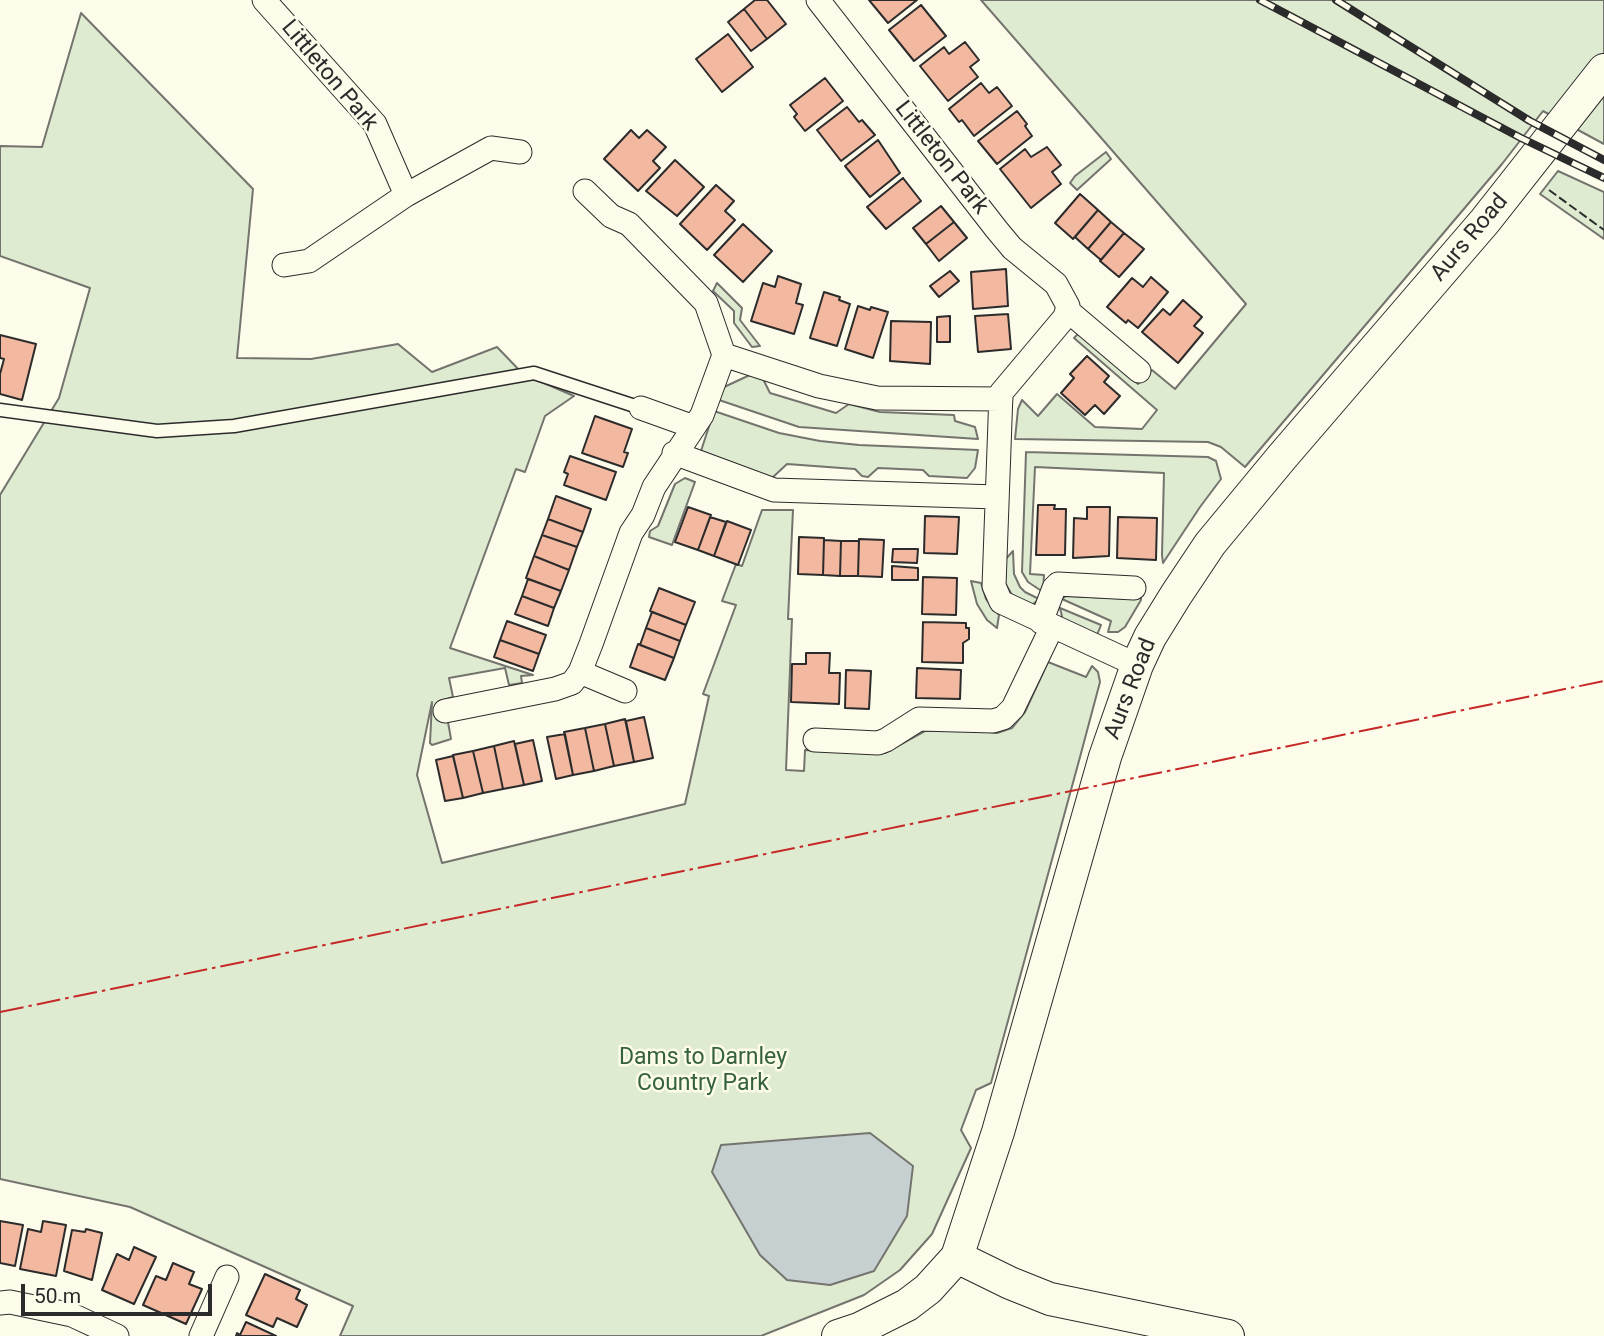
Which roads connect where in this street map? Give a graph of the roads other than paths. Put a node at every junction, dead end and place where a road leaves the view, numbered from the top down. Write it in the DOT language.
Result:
graph roads {
  1 [pos="264,0"];
  2 [pos="818,0"];
  3 [pos="1604,70"];
  4 [pos="520,152"];
  5 [pos="584,191"];
  6 [pos="406,195"];
  7 [pos="284,265"];
  8 [pos="1067,310"];
  9 [pos="724,355"];
  10 [pos="1139,371"];
  11 [pos="1001,399"];
  12 [pos="640,408"];
  13 [pos="0,410"];
  14 [pos="694,427"];
  15 [pos="674,453"];
  16 [pos="998,497"];
  17 [pos="1134,589"];
  18 [pos="1046,624"];
  19 [pos="1137,665"];
  20 [pos="580,672"];
  21 [pos="625,691"];
  22 [pos="445,711"];
  23 [pos="815,740"];
  24 [pos="957,1257"];
  25 [pos="227,1277"];
  26 [pos="0,1303"];
  27 [pos="117,1336"];
  28 [pos="201,1336"];
  29 [pos="838,1336"];
  30 [pos="1228,1336"];
  1 -- 6 [label="street, Littleton Park"];
  2 -- 8 [label="street, Littleton Park"];
  3 -- 19 [label="street, Aurs Road"];
  4 -- 6 [label="street"];
  5 -- 9 [label="street"];
  6 -- 7 [label="street"];
  8 -- 10 [label="street, Littleton Park"];
  8 -- 11 [label="street"];
  9 -- 11 [label="street"];
  9 -- 14 [label="street"];
  11 -- 16 [label="street"];
  12 -- 13 [label="lane"];
  12 -- 14 [label="street"];
  14 -- 15 [label="street"];
  15 -- 16 [label="street"];
  15 -- 20 [label="street"];
  16 -- 18 [label="street"];
  17 -- 18 [label="street"];
  18 -- 19 [label="street"];
  18 -- 23 [label="street"];
  19 -- 24 [label="street, Aurs Road"];
  20 -- 21 [label="street"];
  20 -- 22 [label="street"];
  24 -- 29 [label="street, Aurs Road"];
  24 -- 30 [label="street"];
  25 -- 28 [label="street"];
  26 -- 27 [label="street"];
}
